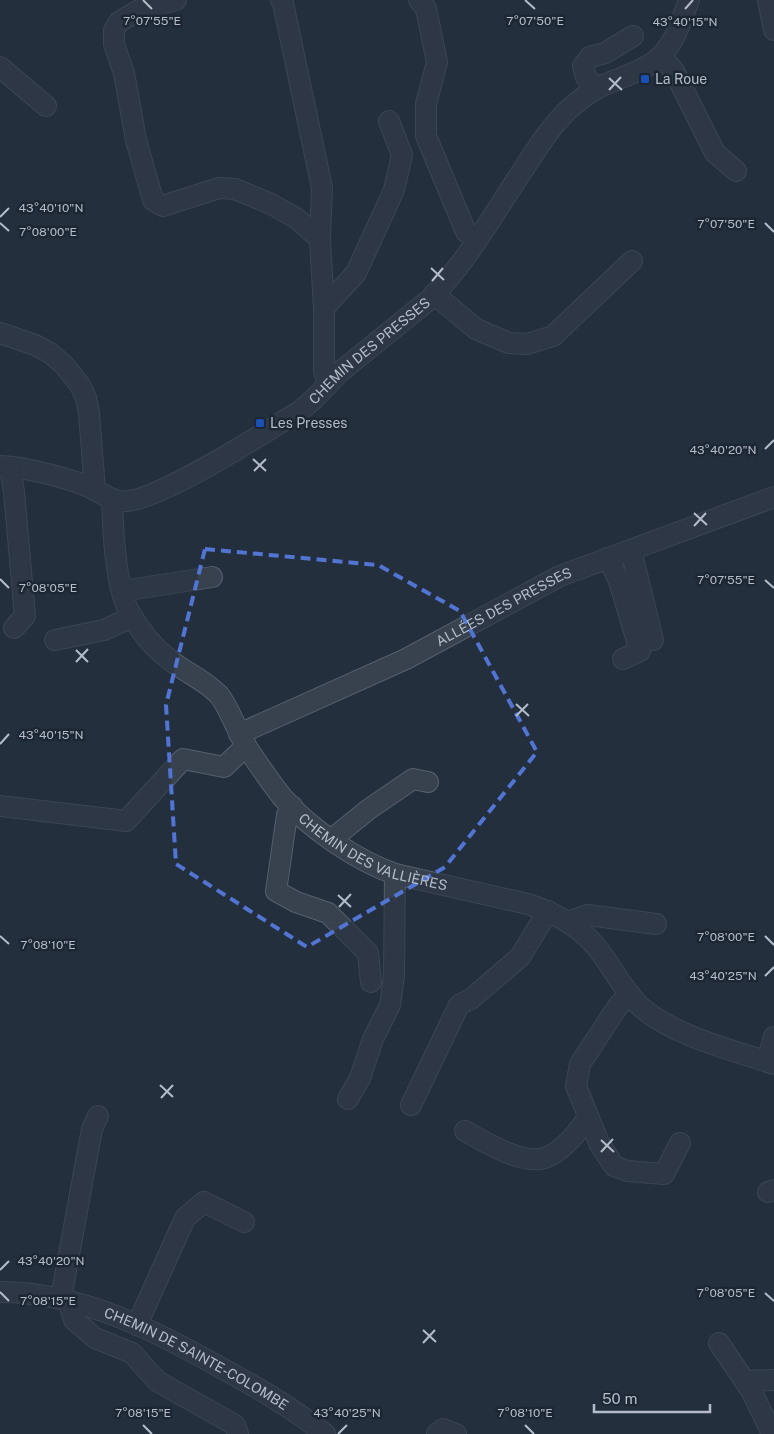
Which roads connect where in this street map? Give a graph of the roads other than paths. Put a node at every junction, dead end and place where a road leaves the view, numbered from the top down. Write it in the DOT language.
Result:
graph roads {
  1 [pos="176,0"];
  2 [pos="281,0"];
  3 [pos="419,0"];
  4 [pos="689,0"];
  5 [pos="768,0"];
  6 [pos="774,30"];
  7 [pos="633,36"];
  8 [pos="661,56"];
  9 [pos="0,67"];
  10 [pos="596,89"];
  11 [pos="46,106"];
  12 [pos="389,121"];
  13 [pos="736,171"];
  14 [pos="320,239"];
  15 [pos="477,239"];
  16 [pos="632,261"];
  17 [pos="434,294"];
  18 [pos="324,308"];
  19 [pos="0,333"];
  20 [pos="328,384"];
  21 [pos="5,466"];
  22 [pos="104,495"];
  23 [pos="774,497"];
  24 [pos="631,550"];
  25 [pos="608,558"];
  26 [pos="212,577"];
  27 [pos="122,591"];
  28 [pos="132,617"];
  29 [pos="14,628"];
  30 [pos="55,640"];
  31 [pos="653,640"];
  32 [pos="623,659"];
  33 [pos="243,740"];
  34 [pos="428,782"];
  35 [pos="0,806"];
  36 [pos="292,806"];
  37 [pos="332,839"];
  38 [pos="395,874"];
  39 [pos="548,911"];
  40 [pos="568,922"];
  41 [pos="656,924"];
  42 [pos="371,982"];
  43 [pos="629,994"];
  44 [pos="774,1036"];
  45 [pos="771,1063"];
  46 [pos="348,1099"];
  47 [pos="411,1105"];
  48 [pos="98,1116"];
  49 [pos="588,1117"];
  50 [pos="465,1131"];
  51 [pos="680,1143"];
  52 [pos="244,1222"];
  53 [pos="0,1292"];
  54 [pos="64,1299"];
  55 [pos="137,1324"];
  56 [pos="718,1344"];
  57 [pos="774,1380"];
  58 [pos="745,1381"];
  59 [pos="238,1434"];
  60 [pos="325,1434"];
  61 [pos="438,1434"];
  62 [pos="456,1434"];
  63 [pos="772,1434"];
  1 -- 14 [label="street"];
  2 -- 14 [label="street"];
  3 -- 15 [label="street"];
  4 -- 8 [label="street, CHEMIN DES PRESSES"];
  5 -- 6 [label="street"];
  7 -- 10 [label="street"];
  8 -- 10 [label="street, CHEMIN DES PRESSES"];
  8 -- 13 [label="street"];
  9 -- 11 [label="street"];
  10 -- 15 [label="street, CHEMIN DES PRESSES"];
  12 -- 18 [label="street"];
  14 -- 18 [label="street"];
  15 -- 17 [label="street, CHEMIN DES PRESSES"];
  16 -- 17 [label="street"];
  17 -- 20 [label="street, CHEMIN DES PRESSES"];
  18 -- 20 [label="street"];
  19 -- 22 [label="street, CHEMIN DES VALLIÈRES"];
  20 -- 22 [label="street, CHEMIN DES PRESSES"];
  21 -- 22 [label="street, CHEMIN DES PRESSES"];
  21 -- 29 [label="street"];
  22 -- 27 [label="street, CHEMIN DES VALLIÈRES"];
  23 -- 24 [label="street, ALLÉES DES PRESSES"];
  24 -- 25 [label="street, ALLÉES DES PRESSES"];
  24 -- 31 [label="street"];
  25 -- 32 [label="street"];
  25 -- 33 [label="street, ALLÉES DES PRESSES"];
  26 -- 27 [label="street"];
  27 -- 28 [label="street, CHEMIN DES VALLIÈRES"];
  28 -- 30 [label="street"];
  28 -- 33 [label="street, CHEMIN DES VALLIÈRES"];
  33 -- 35 [label="street, ALLÉES DES PRESSES"];
  33 -- 36 [label="street, CHEMIN DES VALLIÈRES"];
  34 -- 37 [label="street"];
  36 -- 37 [label="street, CHEMIN DES VALLIÈRES"];
  36 -- 42 [label="street"];
  37 -- 38 [label="street, CHEMIN DES VALLIÈRES"];
  38 -- 39 [label="street, CHEMIN DES VALLIÈRES"];
  38 -- 46 [label="street"];
  39 -- 40 [label="street, CHEMIN DES VALLIÈRES"];
  39 -- 47 [label="street"];
  40 -- 41 [label="street"];
  40 -- 43 [label="street, CHEMIN DES VALLIÈRES"];
  43 -- 45 [label="street, CHEMIN DES VALLIÈRES"];
  43 -- 49 [label="street"];
  44 -- 45 [label="street"];
  48 -- 54 [label="street"];
  49 -- 50 [label="street"];
  49 -- 51 [label="street"];
  52 -- 55 [label="street"];
  53 -- 54 [label="street, CHEMIN DE SAINTE-COLOMBE"];
  54 -- 55 [label="street, CHEMIN DE SAINTE-COLOMBE"];
  54 -- 59 [label="street"];
  55 -- 60 [label="street, CHEMIN DE SAINTE-COLOMBE"];
  56 -- 58 [label="street"];
  57 -- 58 [label="street"];
  58 -- 63 [label="street"];
  61 -- 62 [label="street"];
}
